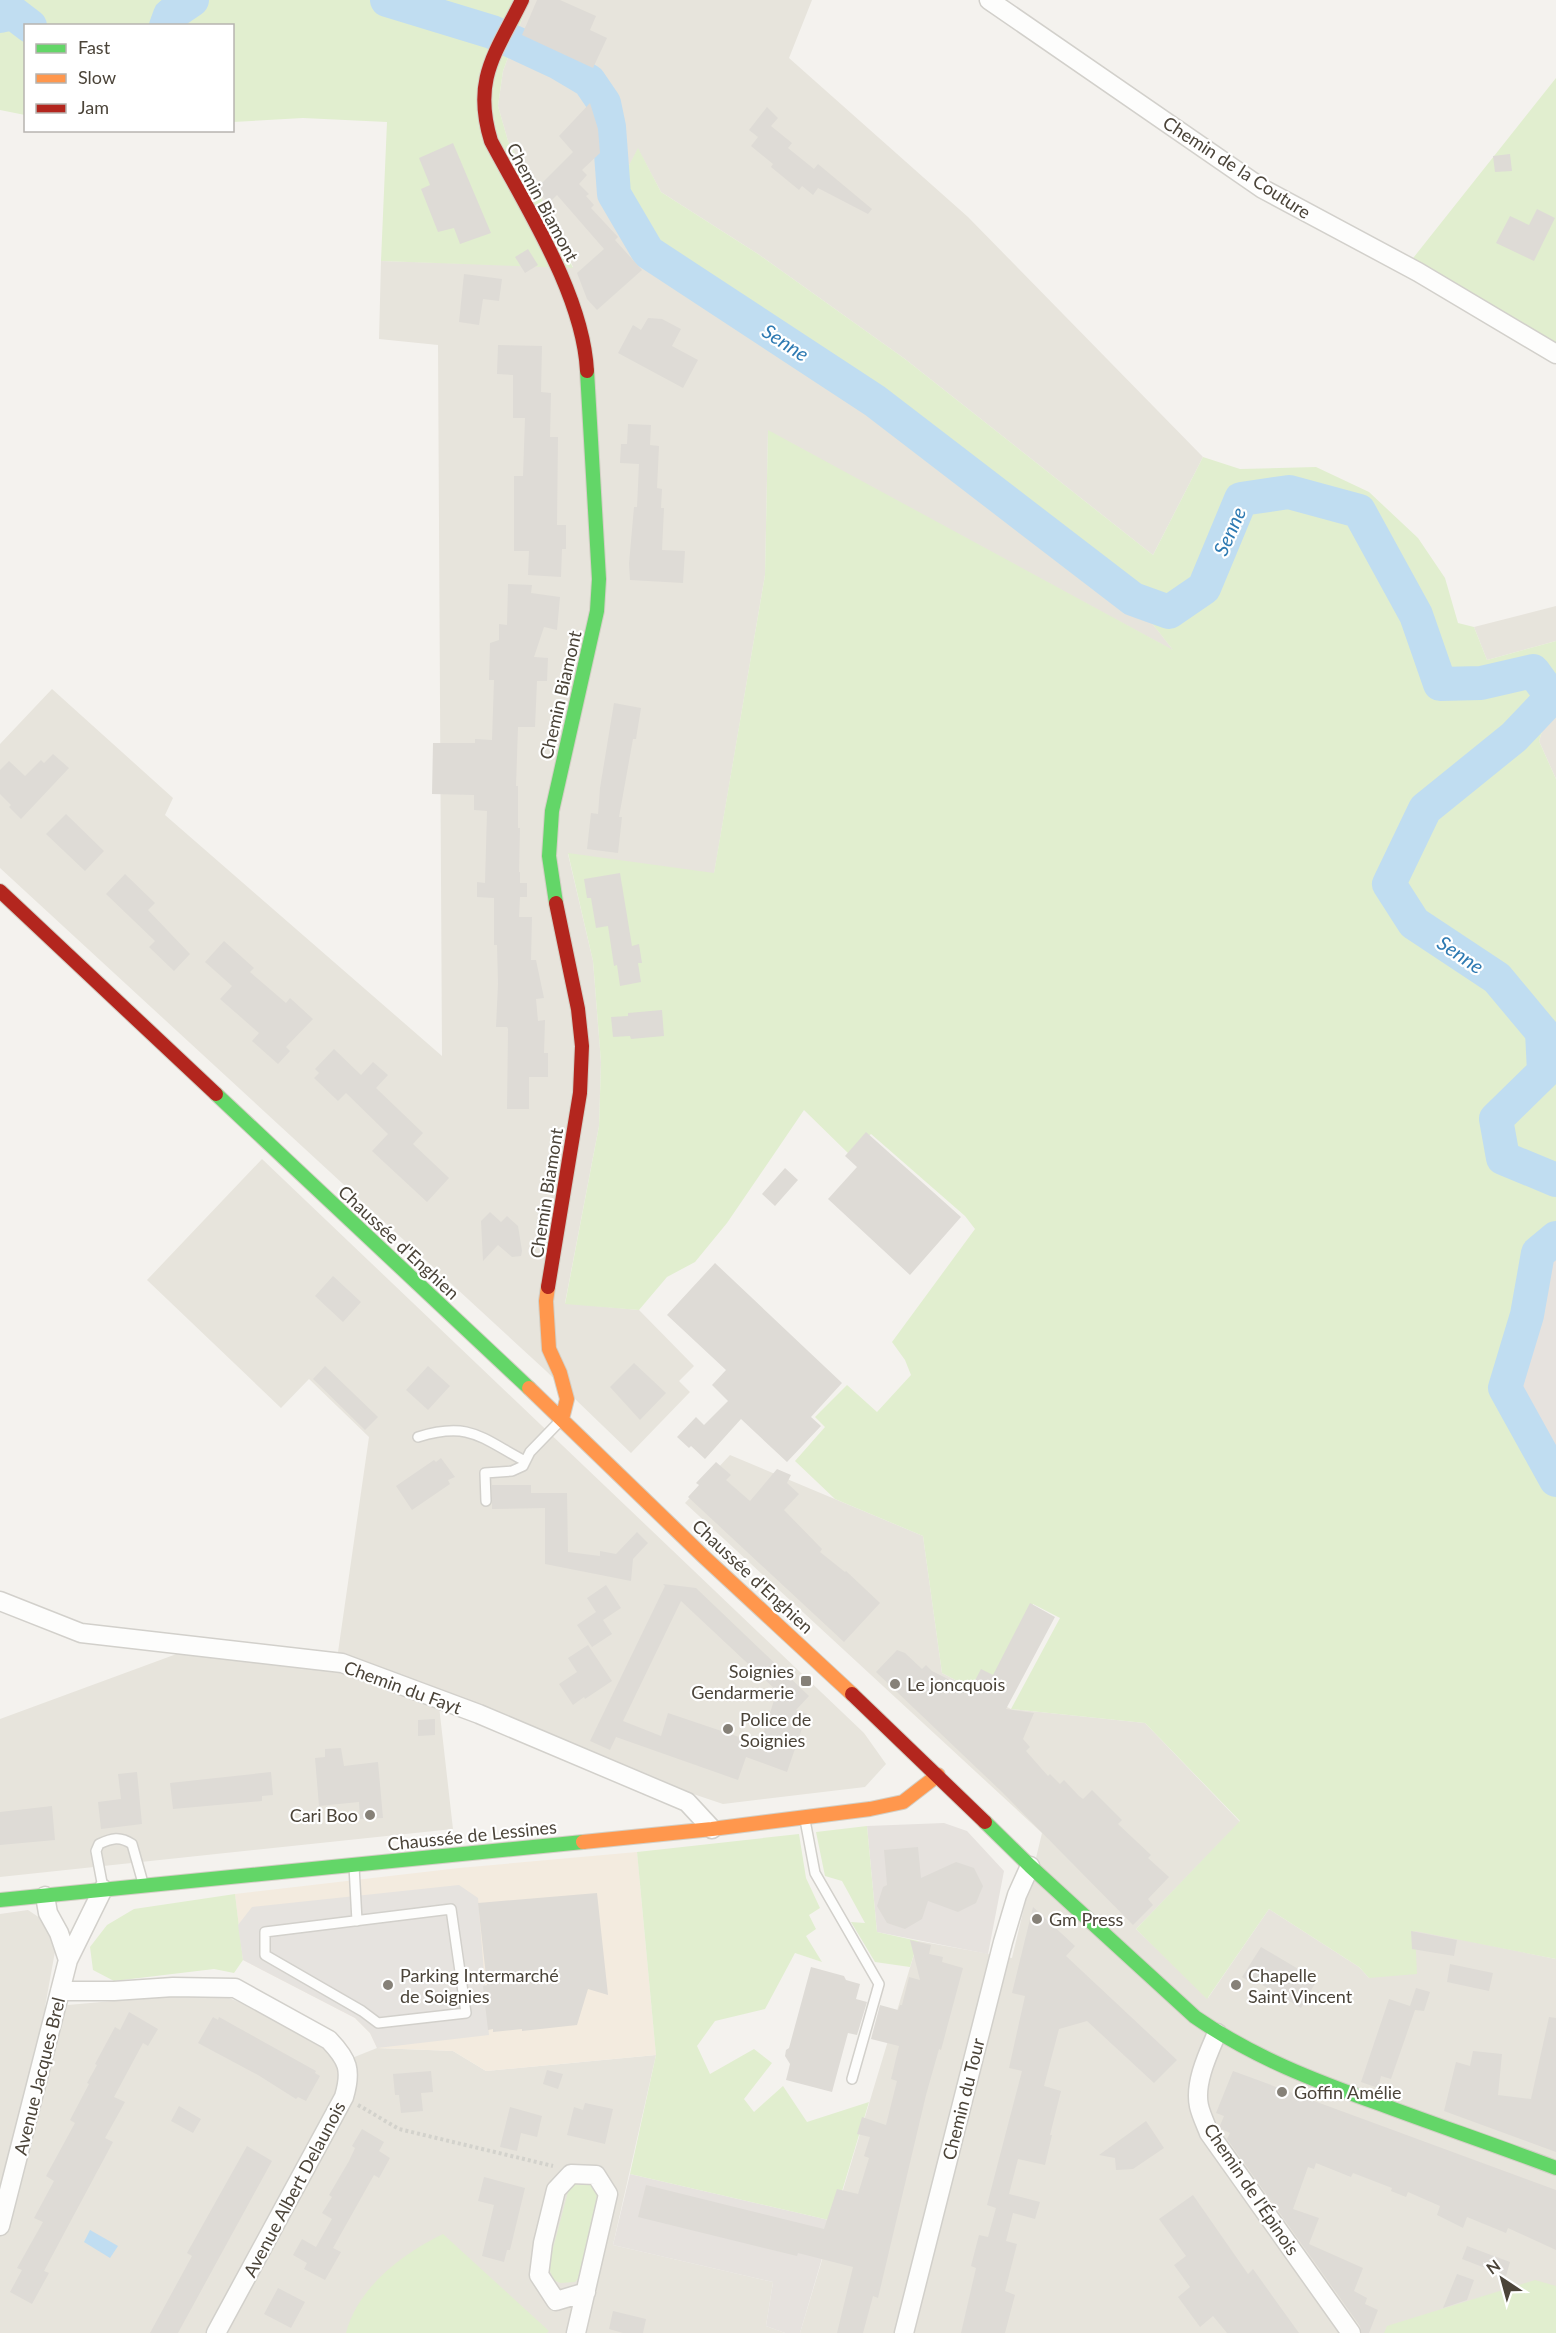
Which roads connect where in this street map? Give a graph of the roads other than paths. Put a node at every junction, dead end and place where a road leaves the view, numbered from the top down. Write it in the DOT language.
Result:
graph roads {
  1 [pos="522,0"];
  2 [pos="990,0"];
  3 [pos="1556,354"];
  4 [pos="0,891"];
  5 [pos="562,1419"];
  6 [pos="418,1437"];
  7 [pos="525,1461"];
  8 [pos="486,1501"];
  9 [pos="0,1601"];
  10 [pos="938,1775"];
  11 [pos="804,1818"];
  12 [pos="712,1829"];
  13 [pos="354,1866"];
  14 [pos="1030,1866"];
  15 [pos="143,1885"];
  16 [pos="103,1889"];
  17 [pos="45,1896"];
  18 [pos="0,1900"];
  19 [pos="357,1921"];
  20 [pos="68,1960"];
  21 [pos="60,1990"];
  22 [pos="1217,2033"];
  23 [pos="852,2079"];
  24 [pos="1556,2168"];
  25 [pos="0,2226"];
  26 [pos="586,2292"];
  27 [pos="216,2333"];
  28 [pos="576,2333"];
  29 [pos="904,2333"];
  30 [pos="1352,2333"];
  1 -- 5 [label="main road, Chemin Biamont"];
  2 -- 3 [label="street, Chemin de la Couture"];
  4 -- 5 [label="main road, Chaussée d'Enghien"];
  5 -- 7 [label="lane"];
  5 -- 10 [label="main road, Chaussée d'Enghien"];
  6 -- 7 [label="lane"];
  7 -- 8 [label="lane"];
  9 -- 12 [label="street, Chemin du Fayt"];
  10 -- 11 [label="main road, Chaussée de Lessines"];
  10 -- 14 [label="main road, Chaussée d'Enghien"];
  11 -- 12 [label="main road, Chaussée de Lessines"];
  11 -- 23 [label="lane"];
  12 -- 13 [label="main road, Chaussée de Lessines"];
  13 -- 15 [label="main road, Chaussée de Lessines"];
  13 -- 19 [label="lane"];
  14 -- 22 [label="main road, Chaussée d'Enghien"];
  14 -- 29 [label="street, Chemin du Tour"];
  15 -- 16 [label="main road, Chaussée de Lessines"];
  15 -- 16 [label="lane"];
  16 -- 17 [label="main road, Chaussée de Lessines"];
  16 -- 20 [label="street, Avenue Jacques Brel"];
  17 -- 18 [label="main road, Chaussée de Lessines"];
  17 -- 20 [label="street"];
  19 -- 19 [label="lane"];
  20 -- 21 [label="street, Avenue Jacques Brel"];
  21 -- 25 [label="street, Avenue Jacques Brel"];
  21 -- 27 [label="street, Avenue Albert Delaunois"];
  22 -- 24 [label="main road, Chaussée d'Enghien"];
  22 -- 30 [label="street, Chemin de l'Épinois"];
  26 -- 26 [label="street"];
  26 -- 28 [label="street"];
}
